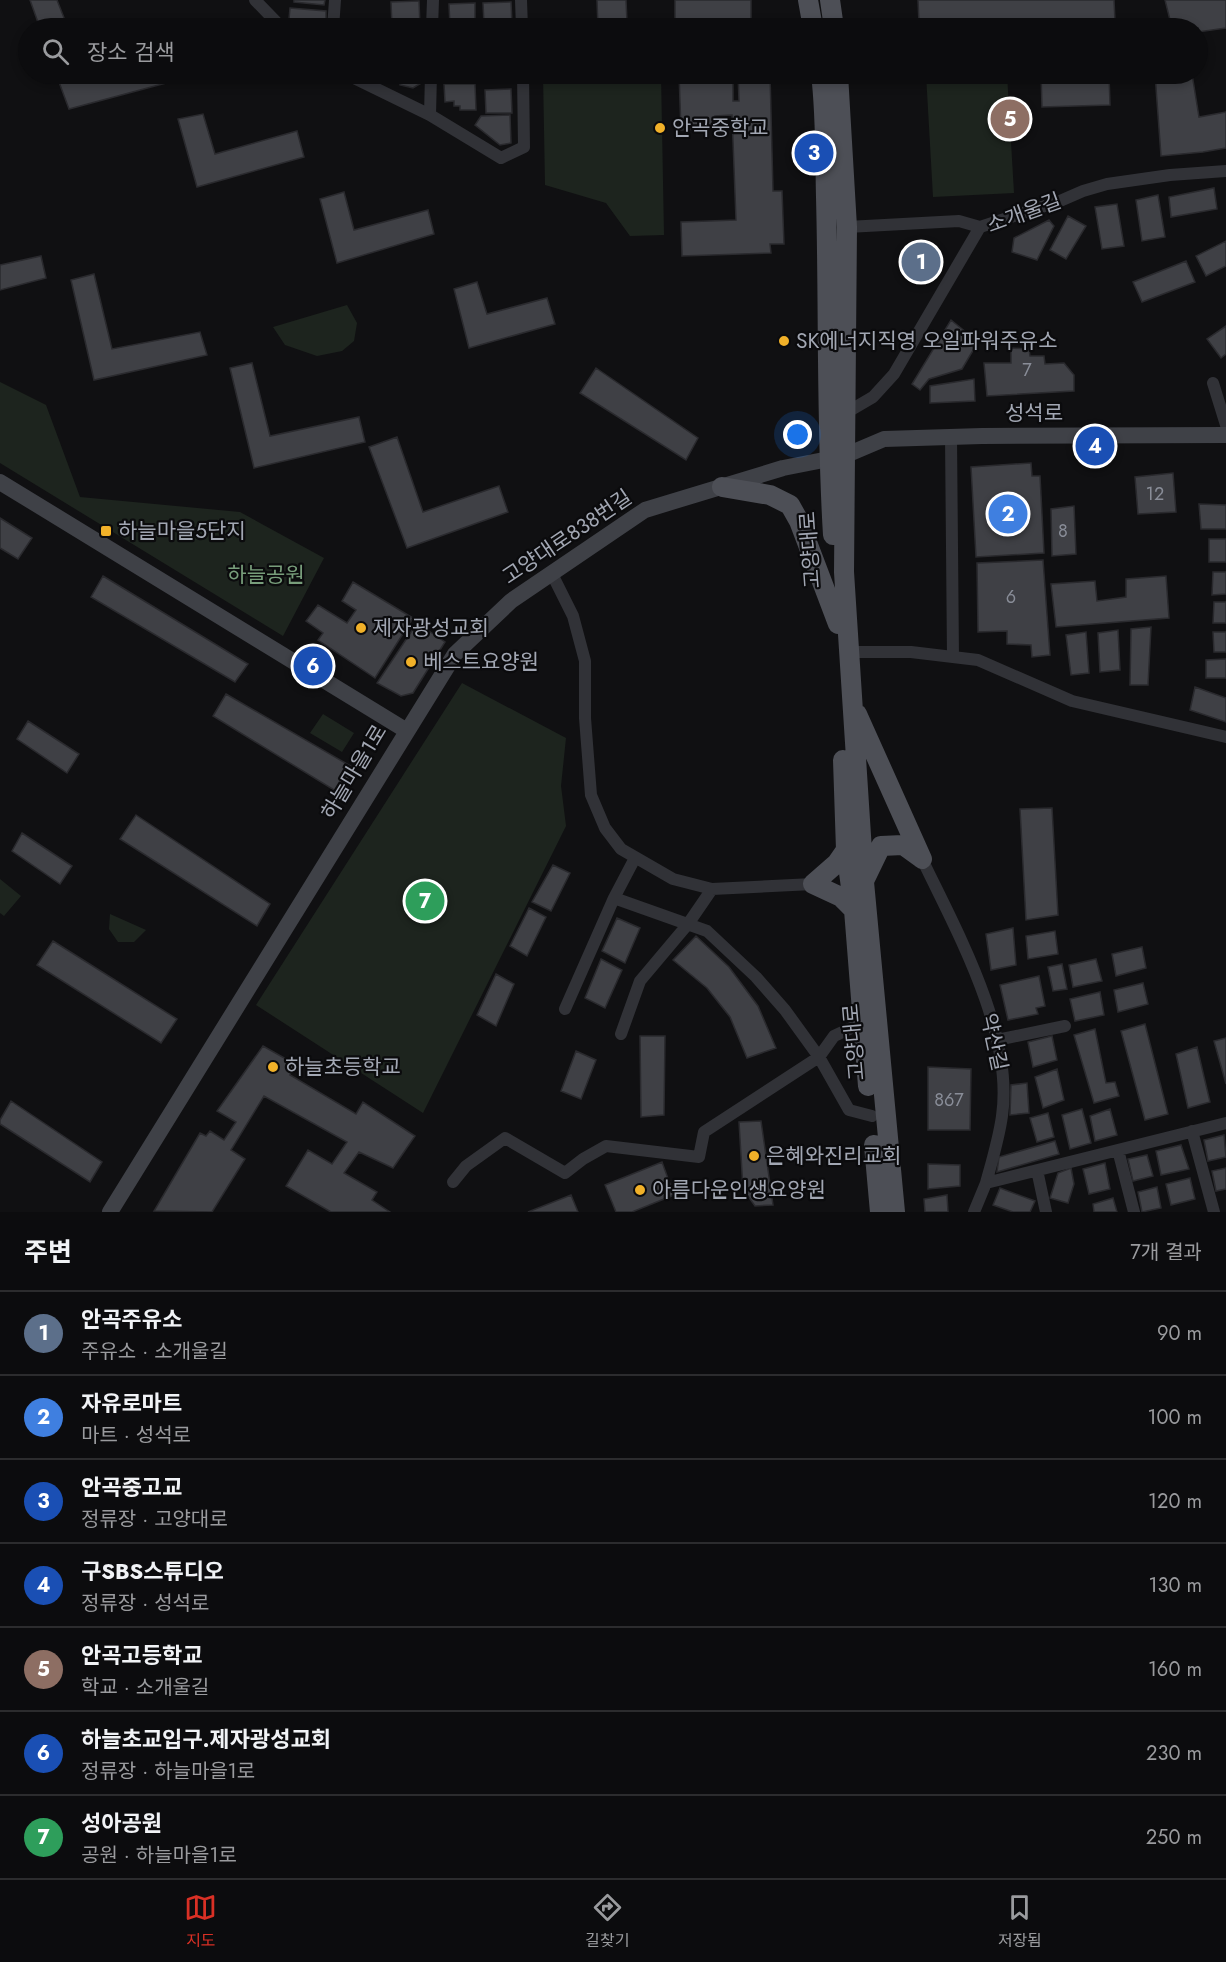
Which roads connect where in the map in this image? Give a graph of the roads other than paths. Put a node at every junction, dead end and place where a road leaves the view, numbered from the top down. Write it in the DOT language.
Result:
graph roads {
  1 [pos="255,0"];
  2 [pos="335,0"];
  3 [pos="433,0"];
  4 [pos="521,0"];
  5 [pos="808,0"];
  6 [pos="830,0"];
  7 [pos="272,18"];
  8 [pos="334,18"];
  9 [pos="432,18"];
  10 [pos="522,18"];
  11 [pos="811,18"];
  12 [pos="833,18"];
  13 [pos="366,84"];
  14 [pos="431,84"];
  15 [pos="523,84"];
  16 [pos="822,84"];
  17 [pos="839,84"];
  18 [pos="430,115"];
  19 [pos="1226,171"];
  20 [pos="847,227"];
  21 [pos="980,227"];
  22 [pos="1213,382"];
  23 [pos="844,414"];
  24 [pos="1226,425"];
  25 [pos="1226,435"];
  26 [pos="951,437"];
  27 [pos="836,457"];
  28 [pos="0,482"];
  29 [pos="722,487"];
  30 [pos="552,572"];
  31 [pos="838,624"];
  32 [pos="849,652"];
  33 [pos="953,657"];
  34 [pos="852,702"];
  35 [pos="407,731"];
  36 [pos="1226,737"];
  37 [pos="846,850"];
  38 [pos="634,858"];
  39 [pos="922,859"];
  40 [pos="864,882"];
  41 [pos="813,884"];
  42 [pos="712,889"];
  43 [pos="614,898"];
  44 [pos="854,910"];
  45 [pos="688,924"];
  46 [pos="565,1009"];
  47 [pos="862,1023"];
  48 [pos="1065,1026"];
  49 [pos="621,1034"];
  50 [pos="997,1040"];
  51 [pos="819,1057"];
  52 [pos="872,1116"];
  53 [pos="1226,1123"];
  54 [pos="1192,1131"];
  55 [pos="1118,1150"];
  56 [pos="1037,1170"];
  57 [pos="453,1182"];
  58 [pos="986,1183"];
  59 [pos="110,1212"];
  60 [pos="880,1212"];
  61 [pos="895,1212"];
  62 [pos="975,1212"];
  63 [pos="1046,1212"];
  64 [pos="1134,1212"];
  65 [pos="1214,1212"];
  1 -- 7 [label="street"];
  2 -- 8 [label="street"];
  3 -- 9 [label="street"];
  4 -- 10 [label="street"];
  5 -- 11 [label="main road"];
  6 -- 12 [label="main road"];
  13 -- 18 [label="street"];
  14 -- 18 [label="street"];
  15 -- 18 [label="street"];
  16 -- 27 [label="main road, 고양대로"];
  17 -- 20 [label="main road, 고양대로"];
  19 -- 21 [label="street, 소개울길"];
  20 -- 21 [label="street"];
  20 -- 23 [label="main road, 고양대로"];
  21 -- 23 [label="street, 소개울길"];
  22 -- 24 [label="street"];
  23 -- 27 [label="main road, 고양대로"];
  25 -- 26 [label="street, 성석로"];
  26 -- 27 [label="street, 성석로"];
  26 -- 33 [label="street"];
  27 -- 29 [label="street, 고양대로838번길"];
  27 -- 31 [label="main road, 고양대로"];
  27 -- 32 [label="main road, 고양대로"];
  28 -- 35 [label="street, 하늘마을1로"];
  29 -- 30 [label="street, 고양대로838번길"];
  29 -- 31 [label="main road"];
  30 -- 35 [label="street, 고양대로838번길"];
  30 -- 38 [label="street"];
  31 -- 37 [label="main road, 고양대로"];
  32 -- 33 [label="street"];
  32 -- 34 [label="main road, 고양대로"];
  33 -- 36 [label="street"];
  34 -- 39 [label="main road"];
  34 -- 40 [label="main road, 고양대로"];
  35 -- 59 [label="street, 하늘마을1로"];
  37 -- 41 [label="main road"];
  37 -- 44 [label="main road, 고양대로"];
  38 -- 42 [label="street"];
  38 -- 43 [label="street"];
  39 -- 40 [label="main road"];
  39 -- 50 [label="street, 약산길"];
  40 -- 61 [label="main road, 고양대로"];
  41 -- 42 [label="street"];
  41 -- 44 [label="main road"];
  42 -- 45 [label="street"];
  43 -- 45 [label="street"];
  43 -- 46 [label="street"];
  44 -- 47 [label="main road, 고양대로"];
  45 -- 49 [label="street"];
  45 -- 51 [label="street"];
  47 -- 51 [label="street, 고양대로"];
  47 -- 52 [label="main road, 고양대로"];
  48 -- 50 [label="street"];
  50 -- 58 [label="street, 약산길"];
  51 -- 52 [label="street"];
  51 -- 57 [label="street, 고양대로"];
  52 -- 60 [label="main road, 고양대로"];
  53 -- 54 [label="street"];
  54 -- 55 [label="street"];
  54 -- 65 [label="street"];
  55 -- 56 [label="street"];
  55 -- 64 [label="street"];
  56 -- 58 [label="street"];
  56 -- 63 [label="street"];
  58 -- 62 [label="street, 약산길"];
}
